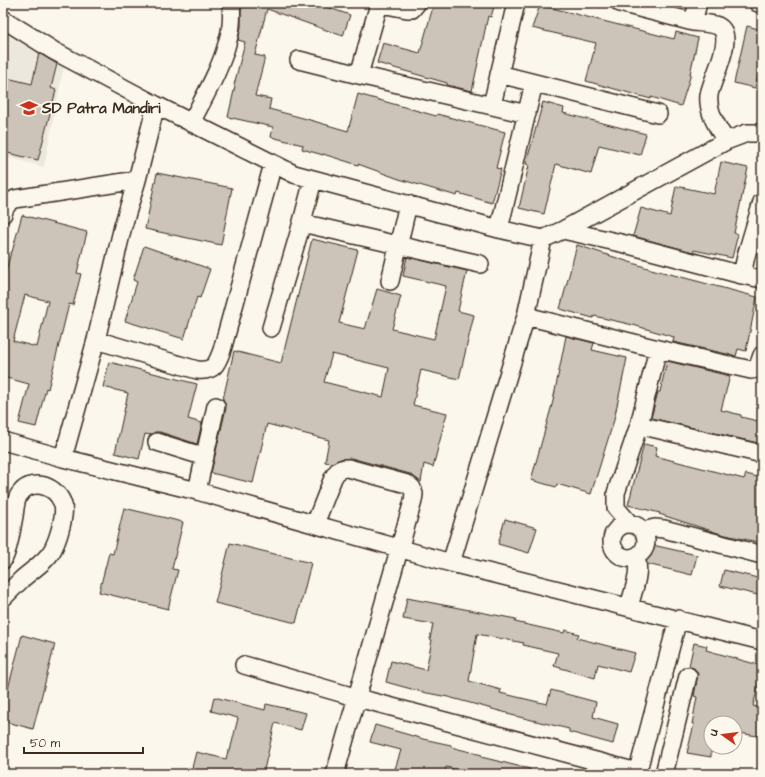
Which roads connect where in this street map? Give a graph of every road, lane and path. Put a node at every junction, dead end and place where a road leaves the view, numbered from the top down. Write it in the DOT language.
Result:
graph roads {
  1 [pos="231,3"];
  2 [pos="377,3"];
  3 [pos="417,3"];
  4 [pos="516,3"];
  5 [pos="620,3"];
  6 [pos="698,3"];
  7 [pos="758,3"];
  8 [pos="762,4"];
  9 [pos="3,19"];
  10 [pos="693,22"];
  11 [pos="298,60"];
  12 [pos="500,74"];
  13 [pos="359,75"];
  14 [pos="534,83"];
  15 [pos="156,105"];
  16 [pos="492,105"];
  17 [pos="527,114"];
  18 [pos="658,114"];
  19 [pos="191,124"];
  20 [pos="762,133"];
  21 [pos="726,141"];
  22 [pos="273,164"];
  23 [pos="137,180"];
  24 [pos="313,180"];
  25 [pos="762,202"];
  26 [pos="408,204"];
  27 [pos="3,214"];
  28 [pos="302,224"];
  29 [pos="499,229"];
  30 [pos="563,230"];
  31 [pos="543,239"];
  32 [pos="756,239"];
  33 [pos="399,245"];
  34 [pos="480,264"];
  35 [pos="742,275"];
  36 [pos="762,279"];
  37 [pos="390,281"];
  38 [pos="526,316"];
  39 [pos="271,328"];
  40 [pos="96,340"];
  41 [pos="658,349"];
  42 [pos="762,355"];
  43 [pos="216,406"];
  44 [pos="639,425"];
  45 [pos="3,441"];
  46 [pos="157,442"];
  47 [pos="762,454"];
  48 [pos="204,457"];
  49 [pos="63,458"];
  50 [pos="197,491"];
  51 [pos="315,524"];
  52 [pos="637,528"];
  53 [pos="400,548"];
  54 [pos="762,555"];
  55 [pos="636,557"];
  56 [pos="3,560"];
  57 [pos="451,562"];
  58 [pos="3,598"];
  59 [pos="629,607"];
  60 [pos="678,619"];
  61 [pos="762,641"];
  62 [pos="244,665"];
  63 [pos="688,676"];
  64 [pos="358,698"];
  65 [pos="637,773"];
  66 [pos="335,774"];
  67 [pos="664,774"];
  1 -- 19 [label="street"];
  2 -- 3 [label="street"];
  2 -- 13 [label="street"];
  4 -- 12 [label="street"];
  5 -- 10 [label="street"];
  6 -- 10 [label="street"];
  7 -- 8 [label="street"];
  9 -- 15 [label="street"];
  10 -- 21 [label="street"];
  11 -- 13 [label="street"];
  12 -- 14 [label="street"];
  12 -- 16 [label="street"];
  13 -- 16 [label="street"];
  14 -- 17 [label="street"];
  14 -- 18 [label="street"];
  15 -- 19 [label="street"];
  15 -- 23 [label="street"];
  16 -- 17 [label="street"];
  17 -- 29 [label="street"];
  19 -- 22 [label="street"];
  20 -- 21 [label="street"];
  21 -- 30 [label="street"];
  22 -- 24 [label="street"];
  22 -- 40 [label="street"];
  23 -- 27 [label="street"];
  23 -- 40 [label="street"];
  24 -- 26 [label="street"];
  24 -- 28 [label="street"];
  25 -- 32 [label="street"];
  26 -- 29 [label="street"];
  26 -- 33 [label="street"];
  28 -- 33 [label="street"];
  28 -- 39 [label="street"];
  29 -- 31 [label="street"];
  30 -- 31 [label="street"];
  30 -- 35 [label="street"];
  31 -- 38 [label="street"];
  32 -- 35 [label="street"];
  33 -- 34 [label="street"];
  33 -- 37 [label="street"];
  35 -- 36 [label="street"];
  38 -- 41 [label="street"];
  38 -- 57 [label="street"];
  40 -- 49 [label="street"];
  41 -- 42 [label="street"];
  41 -- 44 [label="street"];
  43 -- 48 [label="street"];
  44 -- 47 [label="street"];
  44 -- 52 [label="street"];
  45 -- 49 [label="street"];
  46 -- 48 [label="street"];
  48 -- 50 [label="street"];
  49 -- 50 [label="street"];
  50 -- 51 [label="street"];
  51 -- 53 [label="street"];
  51 -- 53 [label="street"];
  52 -- 54 [label="street"];
  52 -- 55 [label="street"];
  52 -- 55 [label="street"];
  53 -- 57 [label="street"];
  53 -- 64 [label="street"];
  55 -- 59 [label="street"];
  56 -- 58 [label="street"];
  57 -- 59 [label="street"];
  59 -- 60 [label="street"];
  60 -- 61 [label="street"];
  60 -- 65 [label="street"];
  62 -- 64 [label="street"];
  63 -- 67 [label="street"];
  64 -- 65 [label="street"];
  64 -- 66 [label="street"];
}
